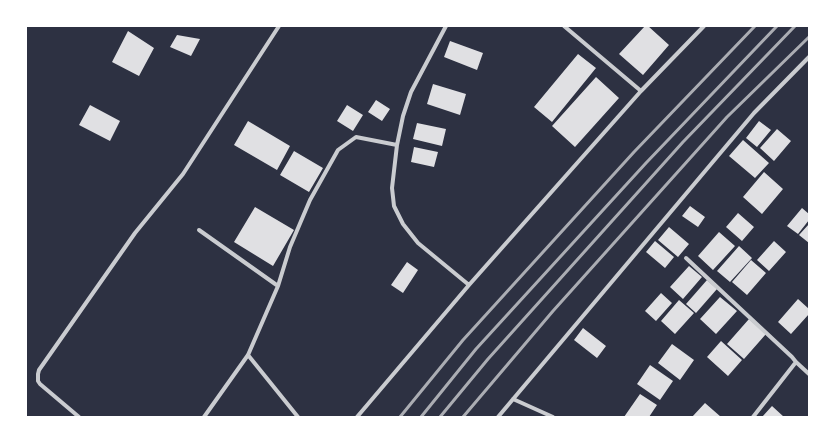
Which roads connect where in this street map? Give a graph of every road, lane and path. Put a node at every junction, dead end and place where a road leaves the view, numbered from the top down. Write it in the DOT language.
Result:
graph roads {
  1 [pos="279,26"];
  2 [pos="446,26"];
  3 [pos="564,26"];
  4 [pos="704,26"];
  5 [pos="809,57"];
  6 [pos="641,91"];
  7 [pos="397,145"];
  8 [pos="199,230"];
  9 [pos="686,258"];
  10 [pos="469,285"];
  11 [pos="278,286"];
  12 [pos="248,355"];
  13 [pos="796,362"];
  14 [pos="809,374"];
  15 [pos="513,399"];
  16 [pos="80,417"];
  17 [pos="204,417"];
  18 [pos="298,417"];
  19 [pos="357,417"];
  20 [pos="498,417"];
  21 [pos="553,417"];
  22 [pos="753,417"];
  1 -- 16 [label="street"];
  2 -- 7 [label="street"];
  3 -- 6 [label="street"];
  4 -- 6 [label="street"];
  5 -- 15 [label="street"];
  6 -- 10 [label="street"];
  7 -- 10 [label="street"];
  7 -- 11 [label="street"];
  8 -- 11 [label="street"];
  9 -- 13 [label="street"];
  10 -- 19 [label="street"];
  11 -- 12 [label="street"];
  12 -- 17 [label="street"];
  12 -- 18 [label="street"];
  13 -- 14 [label="street"];
  13 -- 22 [label="street"];
  15 -- 20 [label="street"];
  15 -- 21 [label="street"];
}
